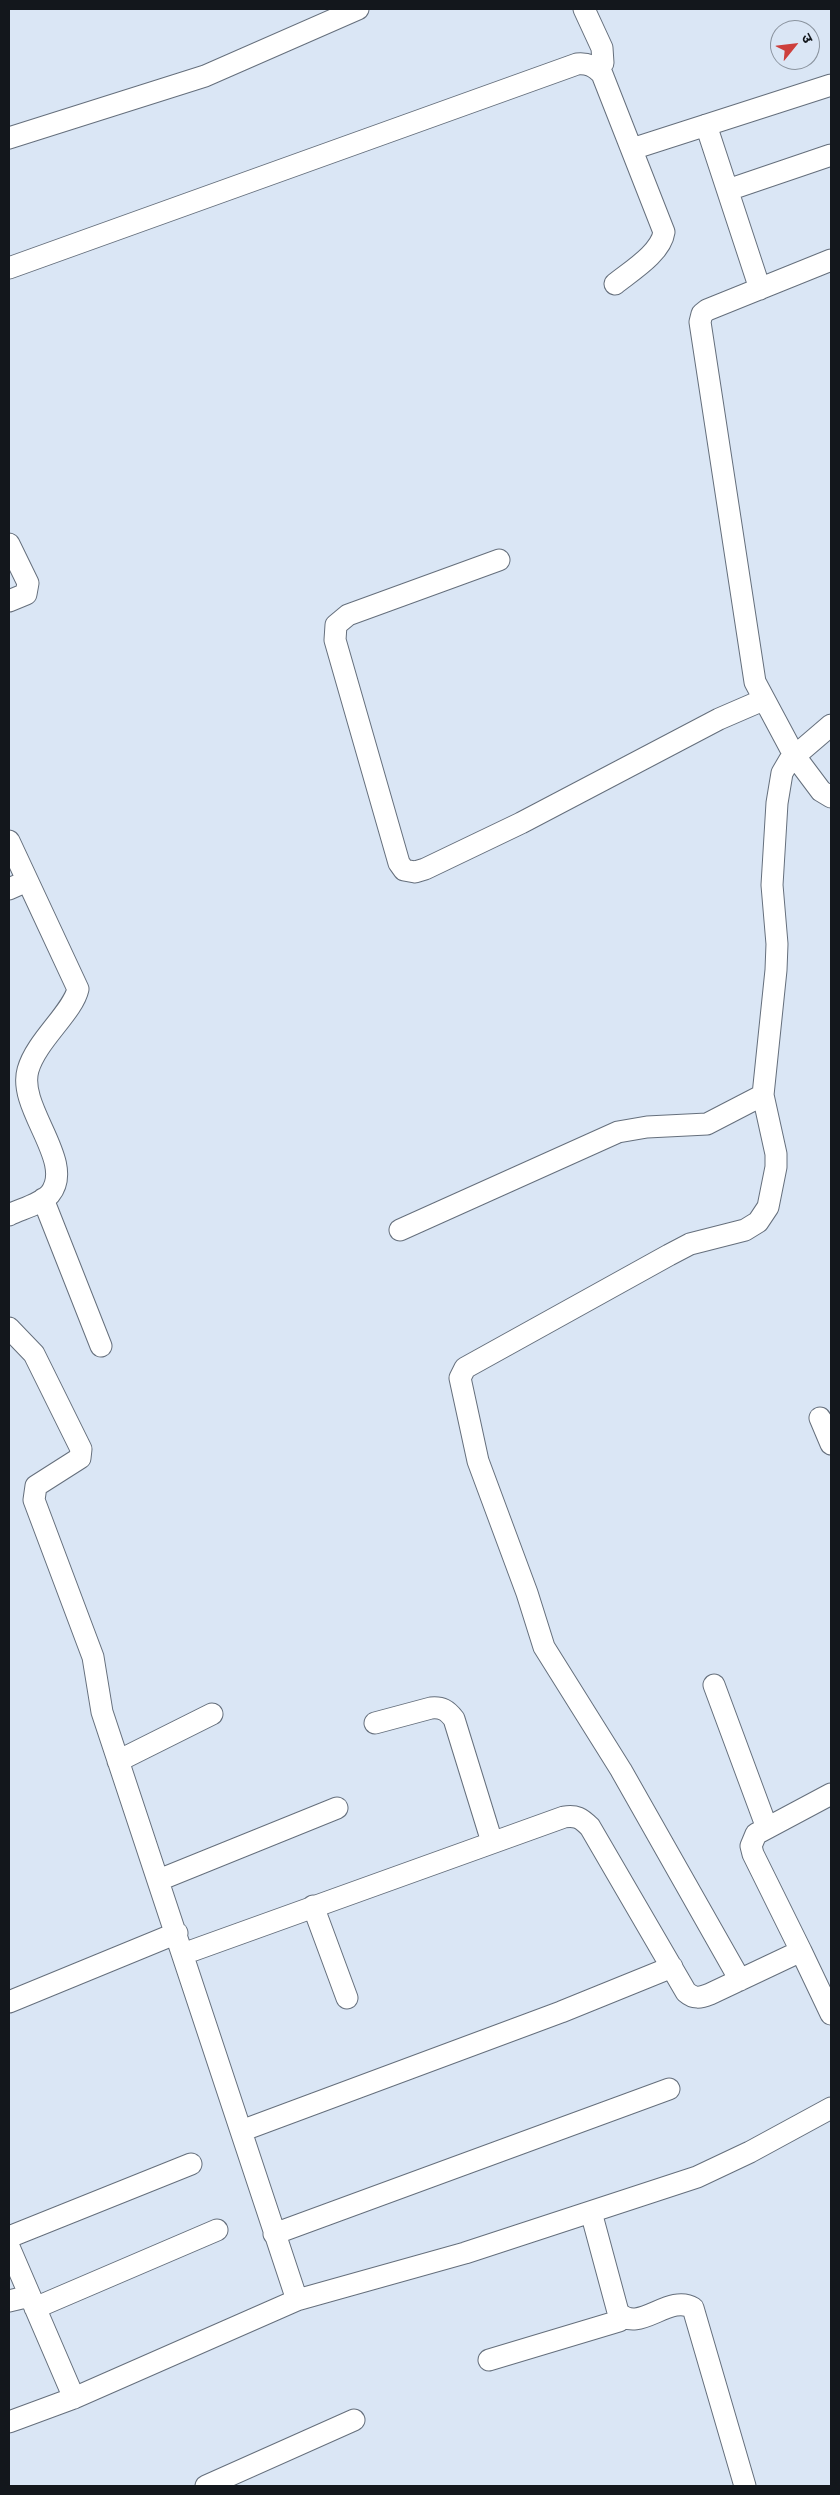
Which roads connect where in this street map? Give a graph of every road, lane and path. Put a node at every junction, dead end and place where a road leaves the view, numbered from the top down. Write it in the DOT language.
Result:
graph roads {
  1 [pos="584,9"];
  2 [pos="351,10"];
  3 [pos="603,63"];
  4 [pos="831,85"];
  5 [pos="706,124"];
  6 [pos="9,138"];
  7 [pos="632,148"];
  8 [pos="831,155"];
  9 [pos="728,190"];
  10 [pos="831,260"];
  11 [pos="9,268"];
  12 [pos="615,284"];
  13 [pos="760,289"];
  14 [pos="9,544"];
  15 [pos="499,560"];
  16 [pos="9,602"];
  17 [pos="762,700"];
  18 [pos="831,725"];
  19 [pos="794,755"];
  20 [pos="831,798"];
  21 [pos="9,841"];
  22 [pos="18,885"];
  23 [pos="763,1095"];
  24 [pos="43,1199"];
  25 [pos="9,1214"];
  26 [pos="400,1230"];
  27 [pos="9,1328"];
  28 [pos="101,1346"];
  29 [pos="820,1418"];
  30 [pos="831,1444"];
  31 [pos="714,1685"];
  32 [pos="212,1714"];
  33 [pos="375,1723"];
  34 [pos="118,1761"];
  35 [pos="831,1794"];
  36 [pos="337,1808"];
  37 [pos="767,1828"];
  38 [pos="492,1842"];
  39 [pos="159,1880"];
  40 [pos="313,1906"];
  41 [pos="177,1933"];
  42 [pos="801,1950"];
  43 [pos="183,1954"];
  44 [pos="672,1967"];
  45 [pos="740,1980"];
  46 [pos="347,1998"];
  47 [pos="9,2002"];
  48 [pos="831,2014"];
  49 [pos="669,2089"];
  50 [pos="831,2108"];
  51 [pos="241,2131"];
  52 [pos="191,2164"];
  53 [pos="590,2212"];
  54 [pos="216,2230"];
  55 [pos="274,2234"];
  56 [pos="9,2237"];
  57 [pos="9,2246"];
  58 [pos="297,2300"];
  59 [pos="9,2301"];
  60 [pos="32,2302"];
  61 [pos="623,2317"];
  62 [pos="488,2360"];
  63 [pos="74,2398"];
  64 [pos="354,2420"];
  65 [pos="9,2422"];
  66 [pos="210,2486"];
  67 [pos="745,2486"];
  1 -- 3 [label="street"];
  2 -- 6 [label="street"];
  4 -- 5 [label="street"];
  5 -- 7 [label="street"];
  5 -- 9 [label="street"];
  7 -- 11 [label="street"];
  7 -- 12 [label="street"];
  8 -- 9 [label="street"];
  9 -- 13 [label="street"];
  10 -- 13 [label="street"];
  13 -- 17 [label="street"];
  14 -- 16 [label="street"];
  15 -- 17 [label="street"];
  17 -- 19 [label="street"];
  18 -- 19 [label="street"];
  19 -- 20 [label="street"];
  19 -- 23 [label="street"];
  21 -- 22 [label="street"];
  22 -- 24 [label="street"];
  23 -- 26 [label="street"];
  23 -- 45 [label="street"];
  24 -- 25 [label="street"];
  24 -- 28 [label="street"];
  27 -- 34 [label="street"];
  29 -- 30 [label="street"];
  31 -- 37 [label="street"];
  32 -- 34 [label="street"];
  33 -- 38 [label="street"];
  34 -- 39 [label="street"];
  35 -- 37 [label="street"];
  36 -- 39 [label="street"];
  37 -- 42 [label="street"];
  38 -- 40 [label="street"];
  38 -- 44 [label="street"];
  39 -- 41 [label="street"];
  40 -- 43 [label="street"];
  40 -- 46 [label="street"];
  41 -- 43 [label="street"];
  41 -- 47 [label="street"];
  42 -- 45 [label="street"];
  42 -- 48 [label="street"];
  43 -- 51 [label="street"];
  44 -- 45 [label="street"];
  44 -- 51 [label="street"];
  49 -- 55 [label="street"];
  50 -- 53 [label="street"];
  51 -- 55 [label="street"];
  52 -- 56 [label="street"];
  53 -- 58 [label="street"];
  53 -- 61 [label="street"];
  54 -- 60 [label="street"];
  55 -- 58 [label="street"];
  57 -- 60 [label="street"];
  58 -- 63 [label="street"];
  59 -- 60 [label="street"];
  60 -- 63 [label="street"];
  61 -- 62 [label="street"];
  61 -- 67 [label="street"];
  63 -- 65 [label="street"];
  64 -- 66 [label="street"];
}
